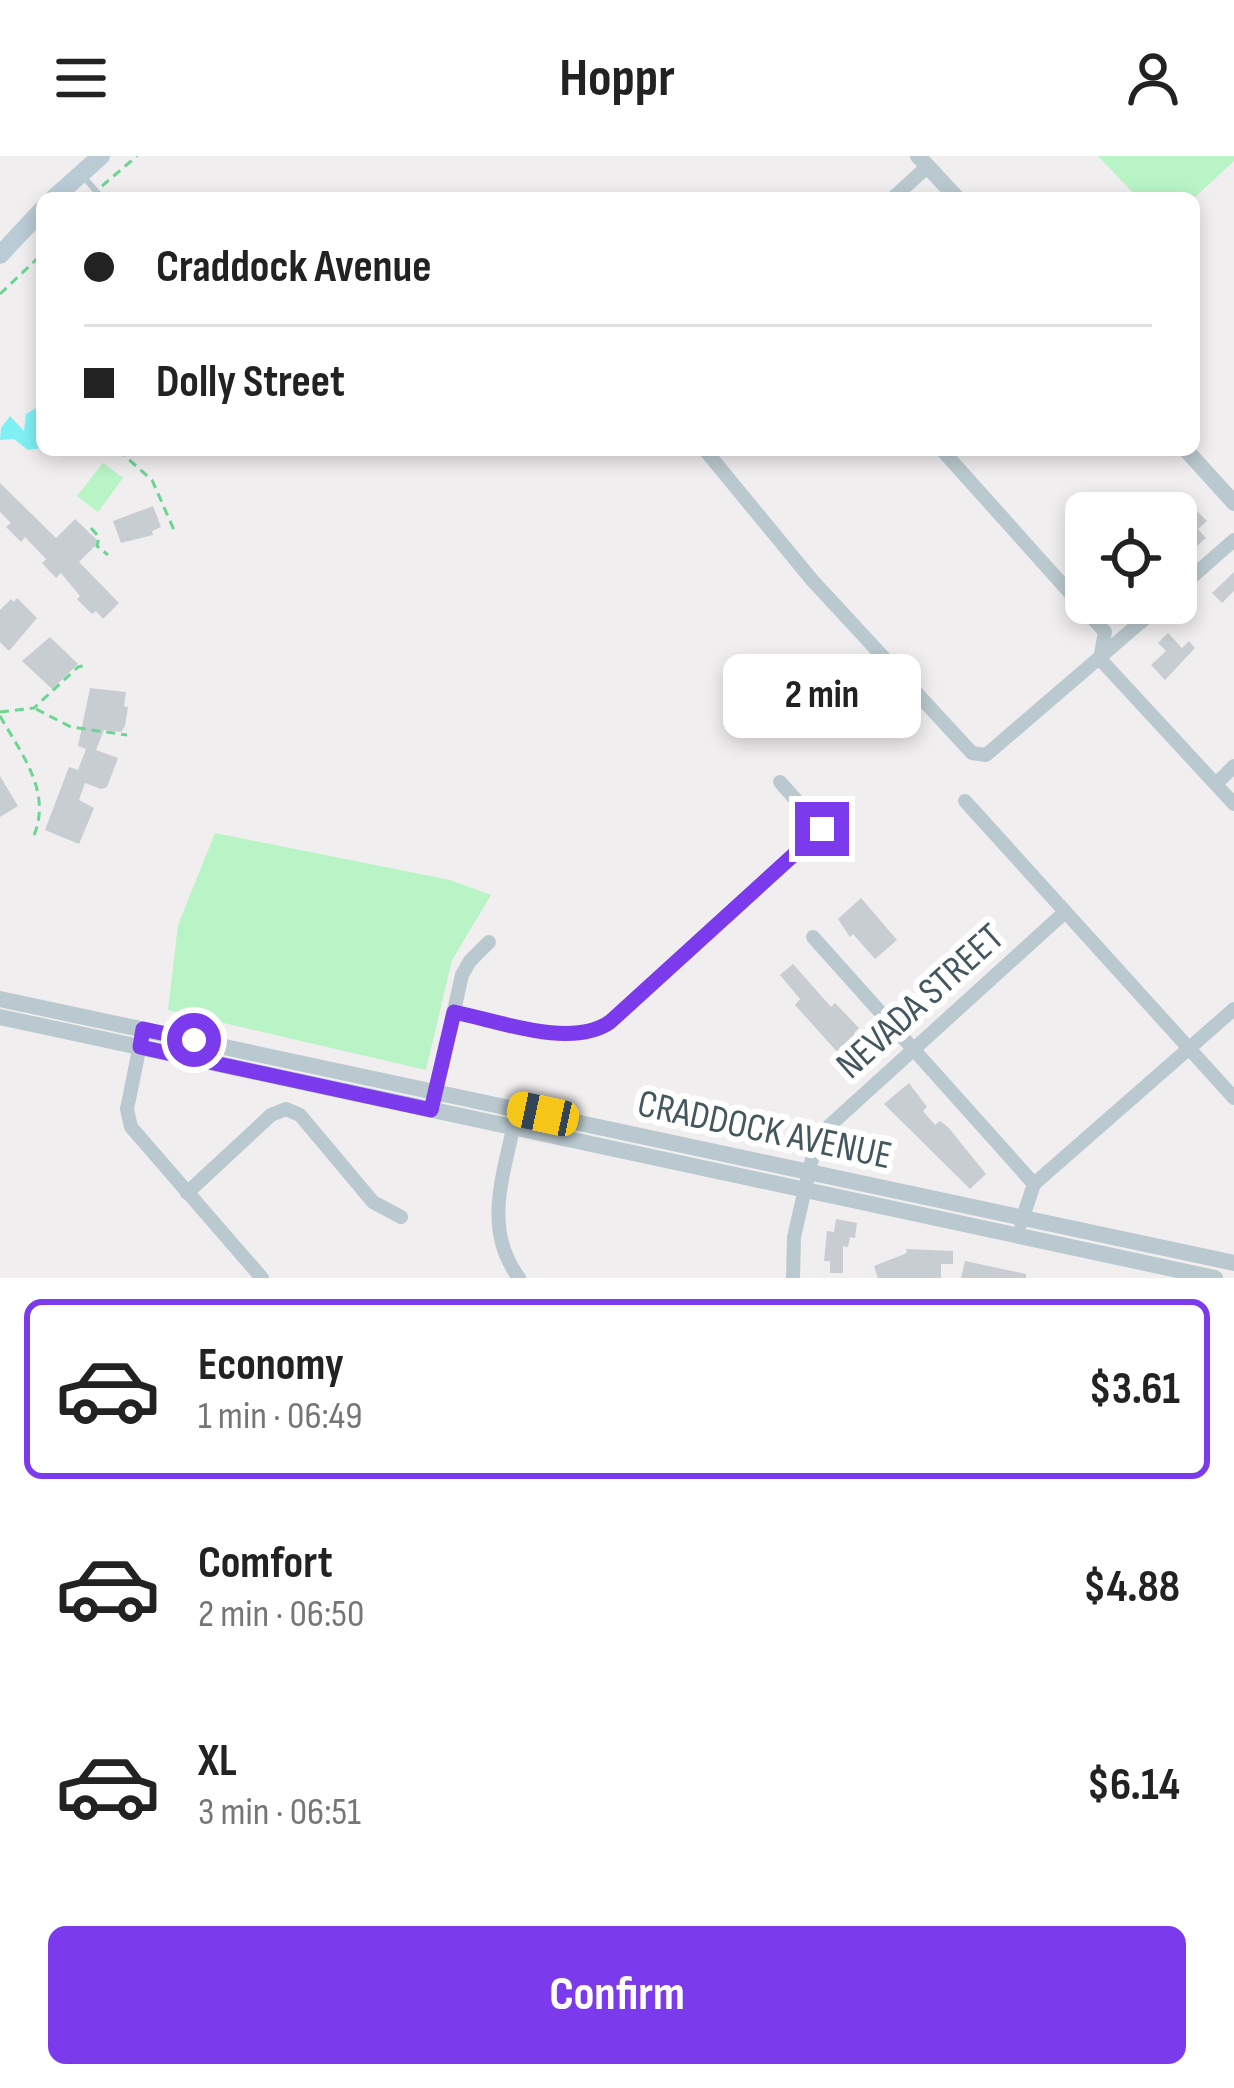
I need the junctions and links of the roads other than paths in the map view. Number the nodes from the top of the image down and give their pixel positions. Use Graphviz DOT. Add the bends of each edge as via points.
graph roads {
  1 [pos="101,156"];
  2 [pos="923,161"];
  3 [pos="80,173"];
  4 [pos="60,192"];
  5 [pos="97,192"];
  6 [pos="898,192"];
  7 [pos="951,192"];
  8 [pos="36,217"];
  9 [pos="0,255"];
  10 [pos="709,456"];
  11 [pos="947,456"];
  12 [pos="1191,456"];
  13 [pos="1234,503"];
  14 [pos="1234,540"];
  15 [pos="1197,573"];
  16 [pos="1139,624"];
  17 [pos="1100,659"];
  18 [pos="1234,766"];
  19 [pos="780,782"];
  20 [pos="1216,784"];
  21 [pos="965,801"];
  22 [pos="1234,804"];
  23 [pos="1065,912"];
  24 [pos="813,938"];
  25 [pos="489,942"];
  26 [pos="0,999"];
  27 [pos="1234,1009"];
  28 [pos="454,1012"];
  29 [pos="0,1017"];
  30 [pos="141,1038"];
  31 [pos="1190,1048"];
  32 [pos="914,1050"];
  33 [pos="1234,1098"];
  34 [pos="434,1101"];
  35 [pos="515,1117"];
  36 [pos="807,1180"];
  37 [pos="1034,1184"];
  38 [pos="187,1192"];
  39 [pos="401,1217"];
  40 [pos="1020,1226"];
  41 [pos="1234,1263"];
  42 [pos="262,1278"];
  43 [pos="519,1278"];
  44 [pos="793,1278"];
  45 [pos="1214,1278"];
  1 -- 3 [label="main road"];
  2 -- 6 [label="street"];
  2 -- 7 [label="street"];
  3 -- 4 [label="main road"];
  3 -- 5 [label="lane"];
  8 -- 9 [label="main road"];
  10 -- 17 [label="street" via="972,753 986,755"];
  11 -- 17 [label="street" via="1105,632"];
  12 -- 13 [label="street"];
  14 -- 15 [label="street"];
  16 -- 17 [label="street"];
  17 -- 20 [label="street"];
  18 -- 20 [label="street"];
  19 -- 28 [label="street" via="822,829 610,1022 564,1034"];
  20 -- 22 [label="street"];
  21 -- 23 [label="street"];
  23 -- 31 [label="street"];
  23 -- 32 [label="street, NEVADA STREET"];
  24 -- 32 [label="street"];
  25 -- 28 [label="street" via="465,968"];
  26 -- 30 [label="street, CRADDOCK AVENUE"];
  27 -- 31 [label="street"];
  28 -- 34 [label="street"];
  29 -- 30 [label="street, CRADDOCK AVENUE"];
  30 -- 34 [label="street, CRADDOCK AVENUE"];
  30 -- 38 [label="street" via="128,1118"];
  31 -- 33 [label="street"];
  31 -- 37 [label="street"];
  32 -- 36 [label="street, NEVADA STREET" via="817,1137"];
  32 -- 37 [label="street"];
  34 -- 35 [label="street, CRADDOCK AVENUE"];
  35 -- 36 [label="street, CRADDOCK AVENUE"];
  35 -- 43 [label="street" via="496,1219"];
  36 -- 40 [label="street, CRADDOCK AVENUE"];
  36 -- 44 [label="street, NEVADA STREET"];
  37 -- 40 [label="street"];
  38 -- 39 [label="street" via="286,1109 300,1114 373,1202"];
  38 -- 42 [label="street"];
  40 -- 41 [label="street, CRADDOCK AVENUE"];
  40 -- 45 [label="street, CRADDOCK AVENUE"];
}
